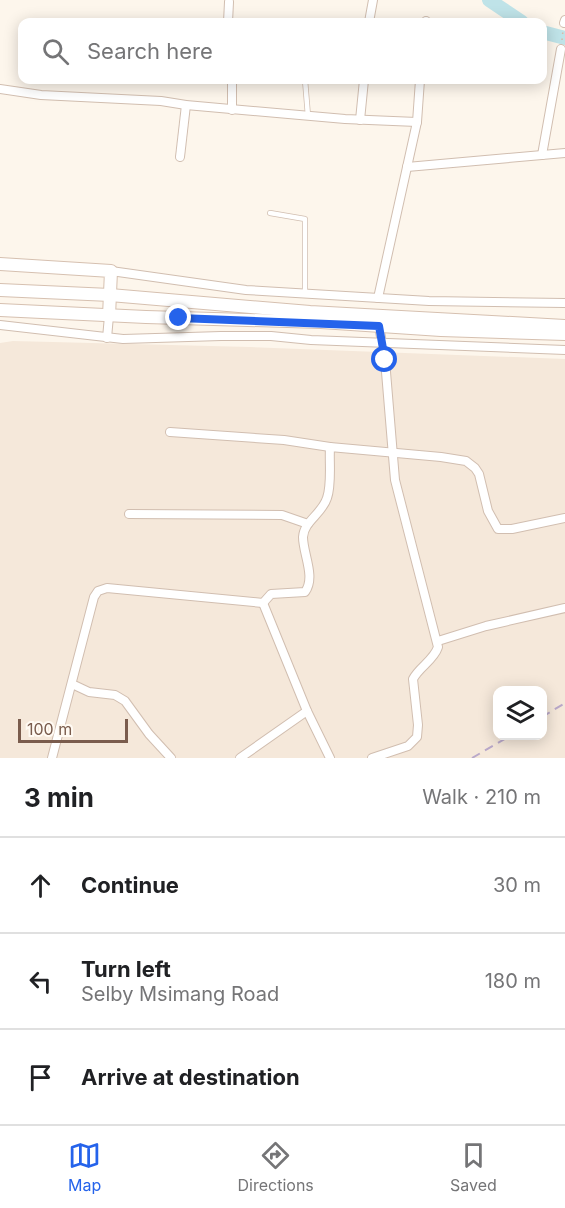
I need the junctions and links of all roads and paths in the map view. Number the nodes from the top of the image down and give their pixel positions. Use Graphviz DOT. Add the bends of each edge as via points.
graph roads {
  1 [pos="373,0"];
  2 [pos="229,2"];
  3 [pos="228,18"];
  4 [pos="370,18"];
  5 [pos="564,22"];
  6 [pos="561,49"];
  7 [pos="232,84"];
  8 [pos="305,84"];
  9 [pos="364,84"];
  10 [pos="420,84"];
  11 [pos="0,89"];
  12 [pos="186,105"];
  13 [pos="232,110"];
  14 [pos="308,116"];
  15 [pos="360,120"];
  16 [pos="417,122"];
  17 [pos="565,153"];
  18 [pos="542,155"];
  19 [pos="180,158"];
  20 [pos="407,167"];
  21 [pos="270,213"];
  22 [pos="0,264"];
  23 [pos="111,271"];
  24 [pos="0,290"];
  25 [pos="305,294"];
  26 [pos="110,295"];
  27 [pos="378,298"];
  28 [pos="565,303"];
  29 [pos="0,310"];
  30 [pos="109,316"];
  31 [pos="0,325"];
  32 [pos="379,326"];
  33 [pos="565,326"];
  34 [pos="565,334"];
  35 [pos="107,338"];
  36 [pos="383,342"];
  37 [pos="565,350"];
  38 [pos="170,432"];
  39 [pos="330,447"];
  40 [pos="392,452"];
  41 [pos="129,514"];
  42 [pos="565,518"];
  43 [pos="308,524"];
  44 [pos="263,603"];
  45 [pos="565,608"];
  46 [pos="438,641"];
  47 [pos="72,684"];
  48 [pos="307,711"];
  49 [pos="52,758"];
  50 [pos="171,758"];
  51 [pos="240,758"];
  52 [pos="330,758"];
  53 [pos="372,758"];
  1 -- 4 [label="street"];
  2 -- 3 [label="street"];
  5 -- 6 [label="path"];
  6 -- 18 [label="street"];
  7 -- 13 [label="street"];
  8 -- 14 [label="lane"];
  9 -- 15 [label="street"];
  10 -- 16 [label="street"];
  11 -- 12 [label="street"];
  12 -- 13 [label="street"];
  12 -- 19 [label="street"];
  13 -- 14 [label="street"];
  14 -- 15 [label="street"];
  15 -- 16 [label="street"];
  16 -- 20 [label="street"];
  17 -- 18 [label="street"];
  18 -- 20 [label="street"];
  20 -- 27 [label="street"];
  21 -- 25 [label="lane" via="305,219"];
  22 -- 23 [label="main road"];
  23 -- 25 [label="street"];
  23 -- 26 [label="main road"];
  24 -- 26 [label="main road"];
  25 -- 27 [label="street"];
  26 -- 30 [label="main road"];
  26 -- 33 [label="main road" via="310,312"];
  27 -- 28 [label="street"];
  29 -- 30 [label="main road"];
  30 -- 32 [label="main road"];
  30 -- 35 [label="street"];
  31 -- 35 [label="street"];
  32 -- 34 [label="main road"];
  32 -- 36 [label="street"];
  35 -- 36 [label="street" via="271,336"];
  36 -- 37 [label="street"];
  36 -- 40 [label="street"];
  38 -- 39 [label="street"];
  39 -- 40 [label="street"];
  39 -- 43 [label="street" via="328,496"];
  40 -- 42 [label="street" via="470,463 479,474 498,529"];
  40 -- 46 [label="street" via="398,496"];
  41 -- 43 [label="street" via="282,515"];
  43 -- 44 [label="street" via="303,539 309,578 306,590 274,593"];
  44 -- 47 [label="street" via="102,589 94,597"];
  44 -- 48 [label="street"];
  45 -- 46 [label="street"];
  46 -- 53 [label="street" via="436,653 413,679 417,737 408,746"];
  47 -- 49 [label="street"];
  47 -- 50 [label="street" via="125,700"];
  48 -- 51 [label="street"];
  48 -- 52 [label="street"];
}
